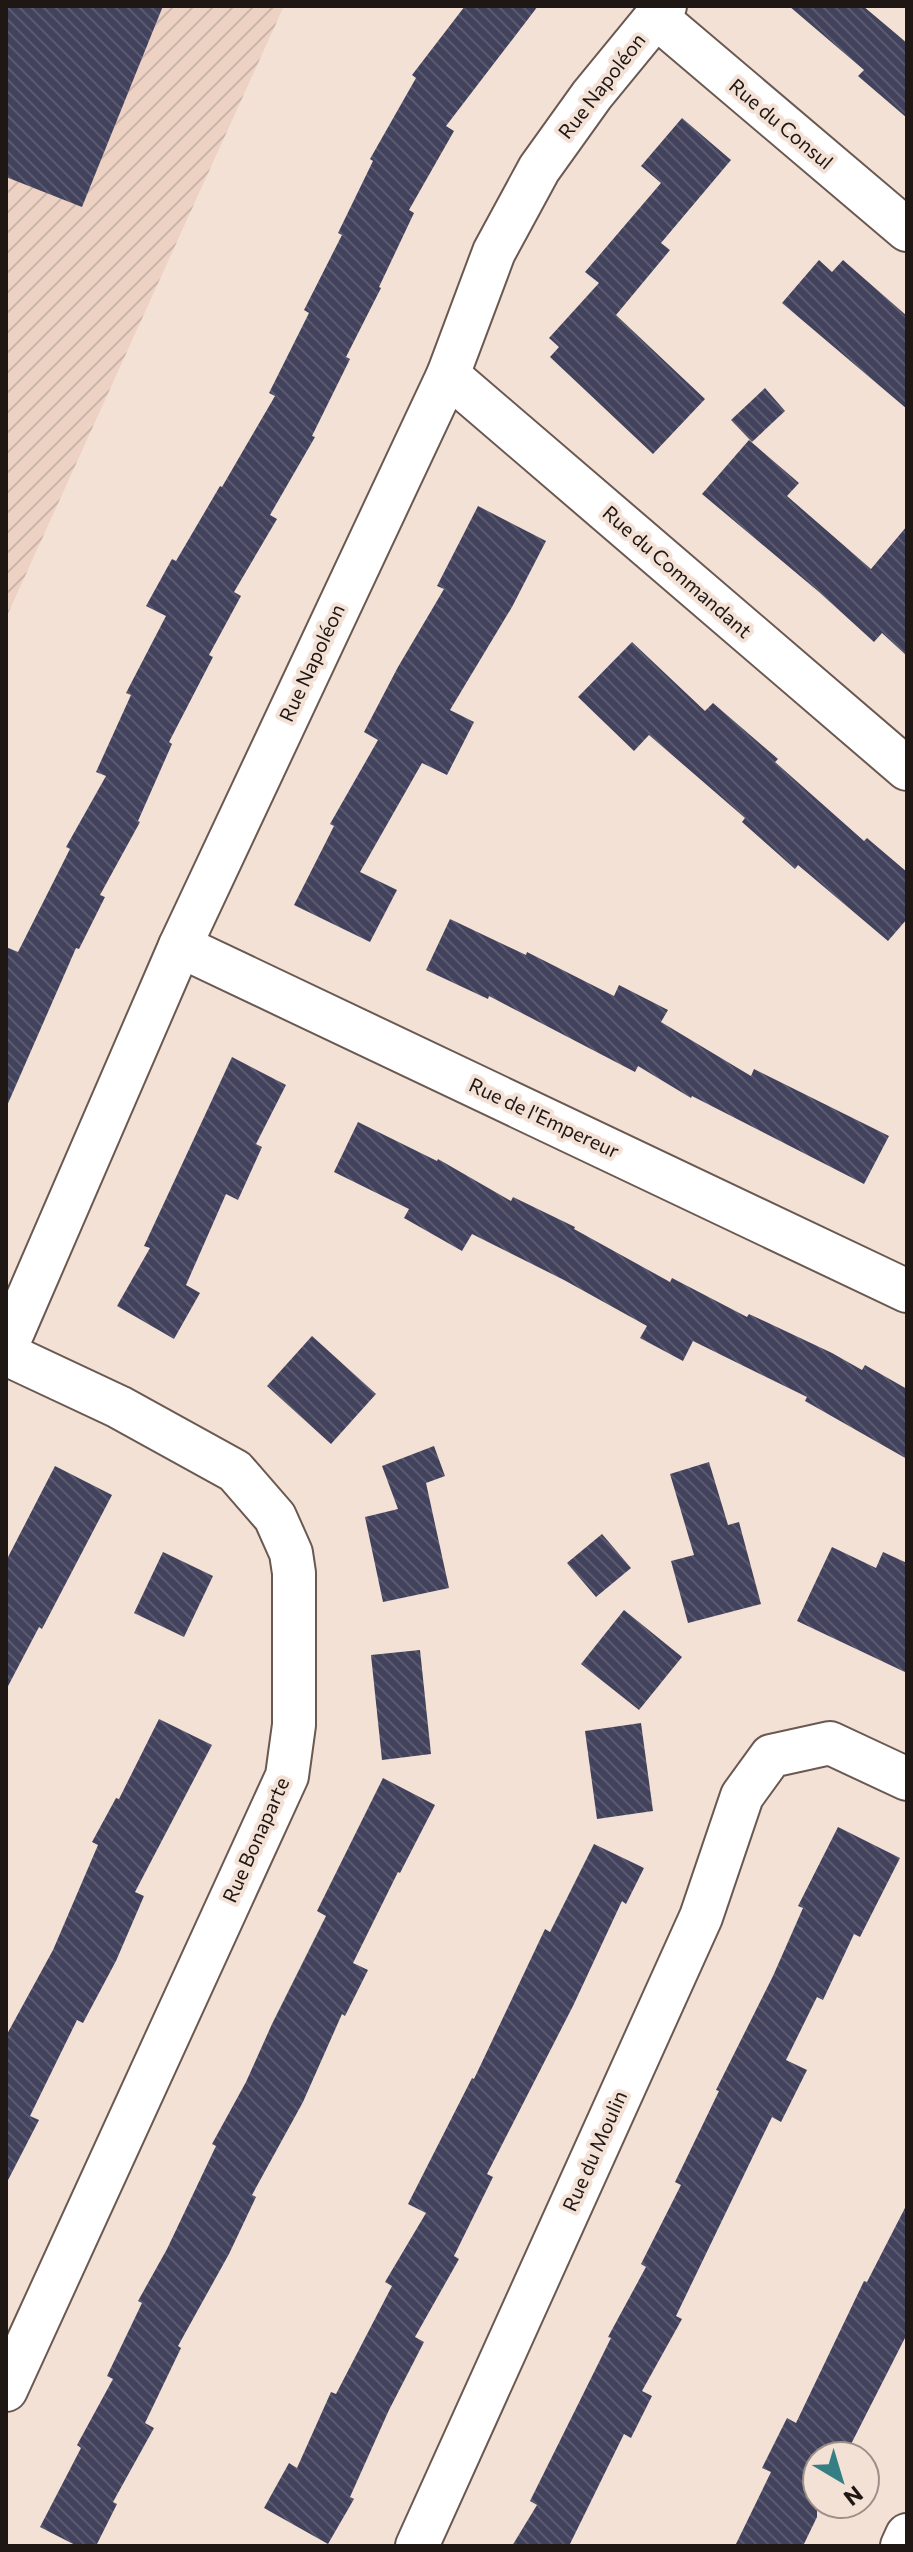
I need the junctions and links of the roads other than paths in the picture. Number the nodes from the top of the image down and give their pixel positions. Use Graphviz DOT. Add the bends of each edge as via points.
graph roads {
  1 [pos="661,12"];
  2 [pos="907,230"];
  3 [pos="448,375"];
  4 [pos="907,769"];
  5 [pos="180,946"];
  6 [pos="907,1291"];
  7 [pos="6,1351"];
  8 [pos="907,1779"];
  9 [pos="6,2390"];
  10 [pos="907,2535"];
  11 [pos="417,2546"];
  12 [pos="902,2546"];
  1 -- 2 [label="street, Rue du Consul"];
  1 -- 3 [label="street, Rue Napoléon" via="539,169 494,252"];
  3 -- 4 [label="street, Rue du Commandant"];
  3 -- 5 [label="street, Rue Napoléon"];
  5 -- 6 [label="street, Rue de l'Empereur"];
  5 -- 7 [label="street, Rue Napoléon"];
  7 -- 9 [label="street, Rue Bonaparte" via="235,1471 275,1517 294,1573 294,1725 287,1776"];
  8 -- 11 [label="street, Rue du Moulin" via="830,1743 771,1756 742,1796 701,1917"];
  10 -- 12 [label="street"];
}
